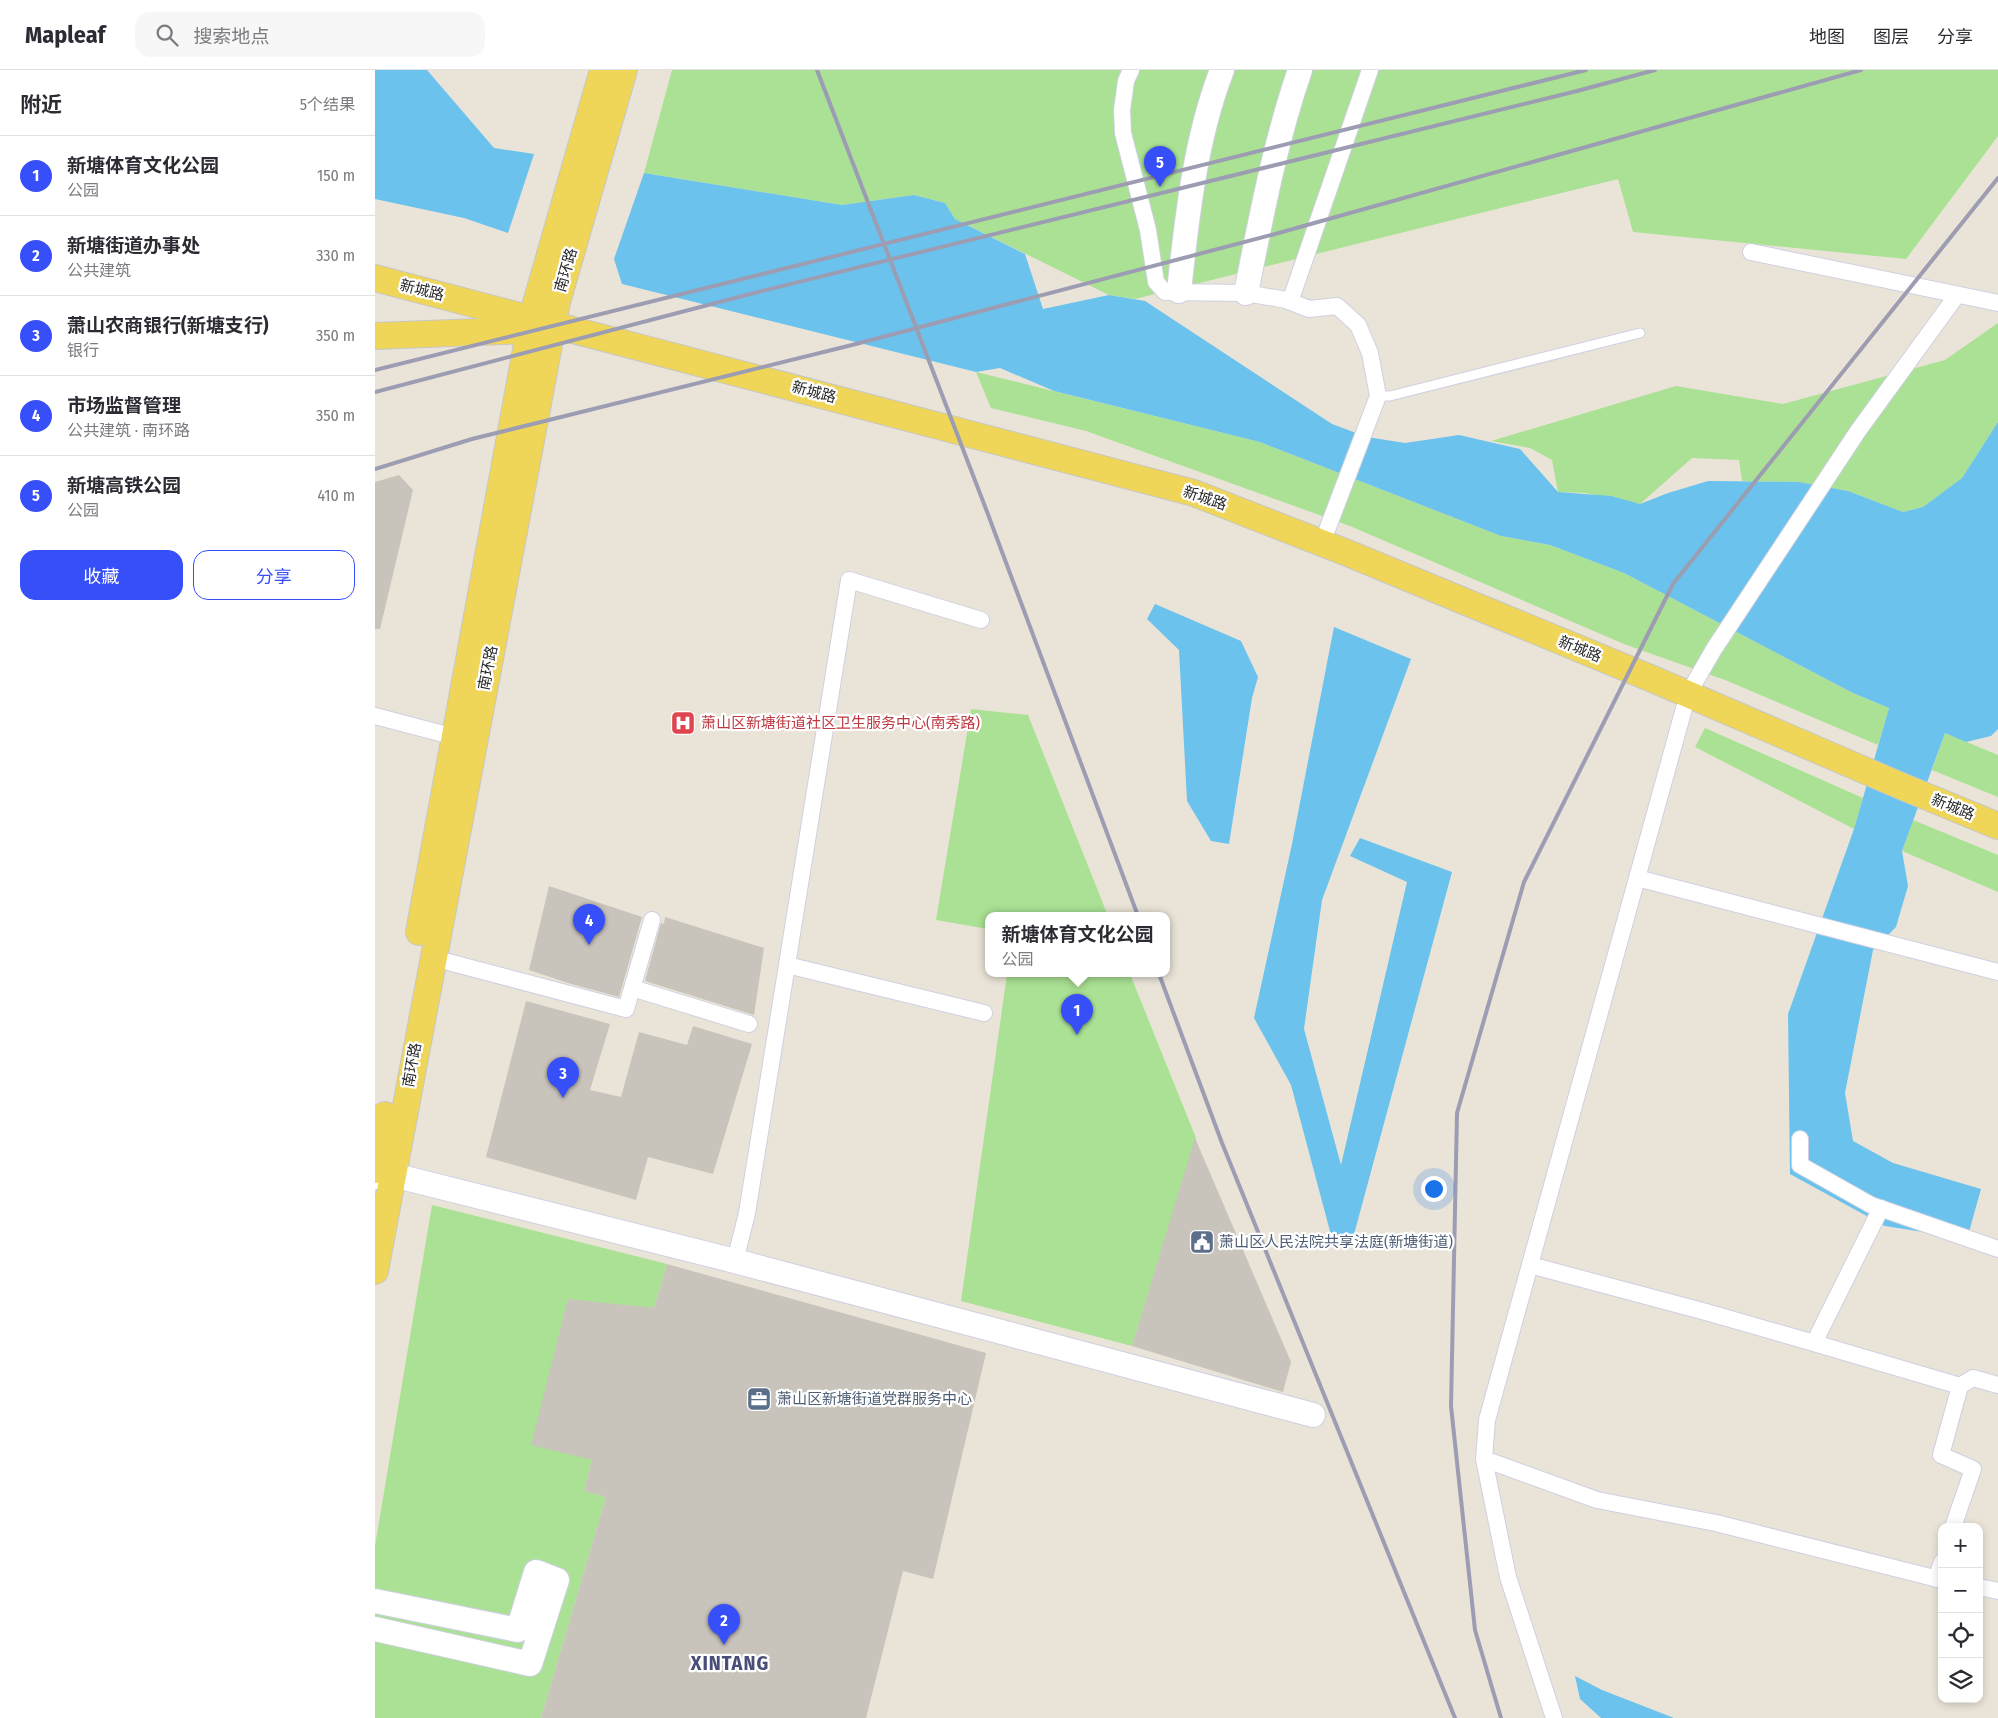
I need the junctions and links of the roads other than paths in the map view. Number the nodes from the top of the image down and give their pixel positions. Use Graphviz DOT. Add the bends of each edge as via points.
graph roads {
  1 [pos="603,70"];
  2 [pos="624,70"];
  3 [pos="1131,70"];
  4 [pos="1222,70"];
  5 [pos="1300,70"];
  6 [pos="1370,70"];
  7 [pos="1751,252"];
  8 [pos="375,278"];
  9 [pos="1179,291"];
  10 [pos="1247,293"];
  11 [pos="1957,295"];
  12 [pos="1290,302"];
  13 [pos="1998,304"];
  14 [pos="541,327"];
  15 [pos="1640,333"];
  16 [pos="375,336"];
  17 [pos="1378,396"];
  18 [pos="1322,543"];
  19 [pos="981,620"];
  20 [pos="1686,701"];
  21 [pos="375,716"];
  22 [pos="455,737"];
  23 [pos="1998,826"];
  24 [pos="1998,840"];
  25 [pos="1637,878"];
  26 [pos="652,920"];
  27 [pos="433,958"];
  28 [pos="787,965"];
  29 [pos="1998,972"];
  30 [pos="632,988"];
  31 [pos="985,1013"];
  32 [pos="749,1024"];
  33 [pos="1800,1139"];
  34 [pos="381,1174"];
  35 [pos="1881,1208"];
  36 [pos="1998,1249"];
  37 [pos="735,1261"];
  38 [pos="1530,1265"];
  39 [pos="375,1271"];
  40 [pos="1814,1343"];
  41 [pos="1998,1385"];
  42 [pos="1960,1386"];
  43 [pos="1313,1415"];
  44 [pos="1484,1459"];
  45 [pos="1954,1523"];
  46 [pos="1938,1579"];
  47 [pos="1983,1588"];
  48 [pos="1998,1591"];
  49 [pos="375,1601"];
  50 [pos="375,1629"];
  51 [pos="1555,1718"];
  1 -- 14 [label="main road, 南环路"];
  2 -- 14 [label="main road, 南环路" via="557,302"];
  3 -- 9 [label="street" via="1122,110 1123,132 1148,230 1156,282 1165,292"];
  4 -- 9 [label="street" via="1207,117 1189,204"];
  5 -- 10 [label="street" via="1287,108 1265,200"];
  6 -- 12 [label="street"];
  7 -- 11 [label="street"];
  8 -- 14 [label="main road, 新城路"];
  9 -- 10 [label="street"];
  10 -- 12 [label="street"];
  11 -- 13 [label="street"];
  11 -- 20 [label="street" via="1858,431 1714,650"];
  12 -- 17 [label="street" via="1309,309 1337,306 1358,325 1370,353"];
  14 -- 16 [label="main road, 新城路"];
  14 -- 18 [label="main road, 新城路" via="1194,493"];
  14 -- 20 [label="main road, 新城路" via="674,369 1190,505"];
  14 -- 22 [label="main road, 南环路"];
  14 -- 27 [label="main road, 南环路"];
  15 -- 17 [label="lane" via="1390,396"];
  17 -- 18 [label="street"];
  18 -- 20 [label="main road, 新城路"];
  19 -- 28 [label="street" via="849,580"];
  20 -- 23 [label="main road, 新城路"];
  20 -- 24 [label="main road, 新城路" via="1896,798"];
  20 -- 25 [label="street"];
  21 -- 22 [label="street"];
  22 -- 34 [label="main road, 南环路"];
  25 -- 29 [label="street"];
  25 -- 38 [label="street"];
  26 -- 30 [label="street"];
  27 -- 30 [label="street" via="626,1009"];
  27 -- 34 [label="main road, 南环路"];
  28 -- 31 [label="street"];
  28 -- 37 [label="street" via="747,1213"];
  30 -- 32 [label="street"];
  33 -- 35 [label="street" via="1800,1165"];
  34 -- 37 [label="street"];
  34 -- 39 [label="main road, 南环路"];
  35 -- 36 [label="street"];
  35 -- 40 [label="street"];
  37 -- 43 [label="street"];
  38 -- 40 [label="street"];
  38 -- 44 [label="street" via="1487,1420"];
  40 -- 42 [label="street"];
  41 -- 42 [label="street" via="1973,1378"];
  42 -- 45 [label="street" via="1941,1455 1973,1469"];
  44 -- 46 [label="street" via="1597,1500 1715,1523"];
  44 -- 51 [label="street" via="1508,1576"];
  47 -- 48 [label="street"];
  49 -- 50 [label="street" via="519,1630 536,1572 557,1580 530,1664"];
}
